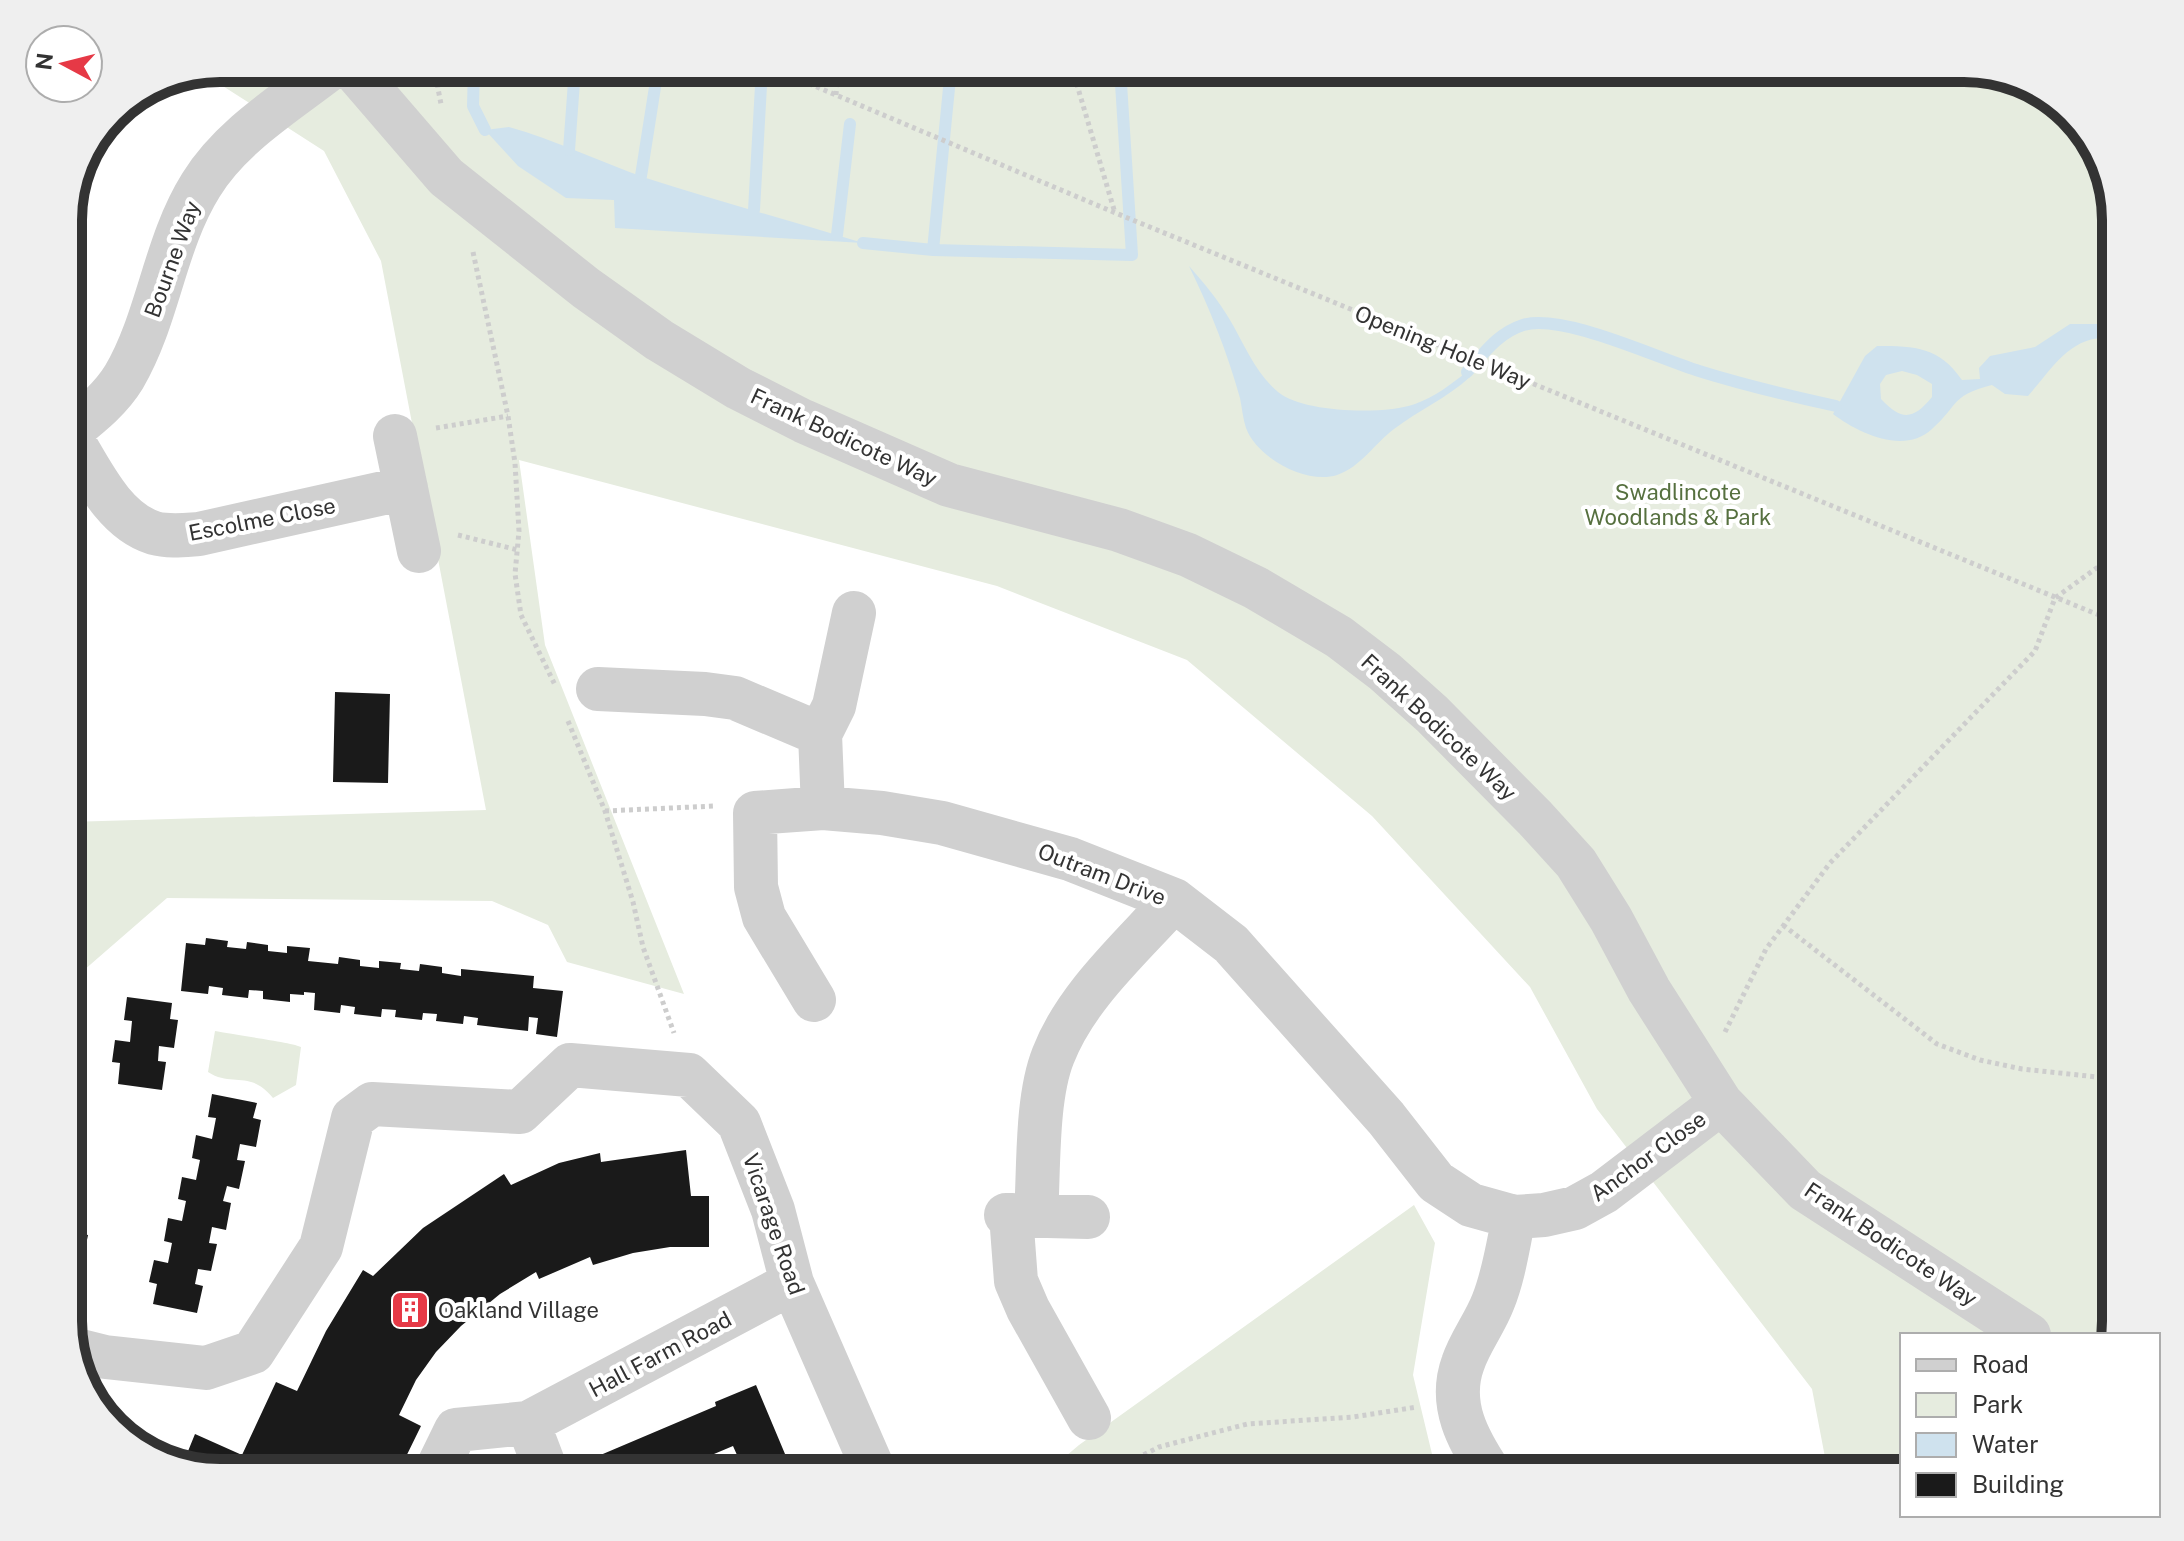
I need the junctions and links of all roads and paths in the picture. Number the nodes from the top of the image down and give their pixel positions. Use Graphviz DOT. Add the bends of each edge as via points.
graph roads {
  1 [pos="313,82"];
  2 [pos="364,82"];
  3 [pos="806,82"];
  4 [pos="837,82"];
  5 [pos="1076,82"];
  6 [pos="836,95"];
  7 [pos="471,197"];
  8 [pos="1116,214"];
  9 [pos="508,416"];
  10 [pos="82,422"];
  11 [pos="395,436"];
  12 [pos="82,455"];
  13 [pos="413,521"];
  14 [pos="518,550"];
  15 [pos="2102,564"];
  16 [pos="2055,598"];
  17 [pos="854,613"];
  18 [pos="2102,616"];
  19 [pos="574,701"];
  20 [pos="820,734"];
  21 [pos="823,808"];
  22 [pos="605,811"];
  23 [pos="755,813"];
  24 [pos="1174,900"];
  25 [pos="1783,925"];
  26 [pos="814,1000"];
  27 [pos="689,1075"];
  28 [pos="2102,1077"];
  29 [pos="1721,1103"];
  30 [pos="1011,1215"];
  31 [pos="1088,1217"];
  32 [pos="1514,1217"];
  33 [pos="792,1283"];
  34 [pos="2026,1333"];
  35 [pos="86,1352"];
  36 [pos="1458,1400"];
  37 [pos="1089,1418"];
  38 [pos="528,1423"];
  39 [pos="442,1459"];
  40 [pos="542,1459"];
  41 [pos="869,1459"];
  42 [pos="1135,1459"];
  43 [pos="1480,1459"];
  1 -- 10 [label="street, Bourne Way" via="230,148 199,188 124,377 106,402"];
  2 -- 7 [label="street, Frank Bodicote Way" via="446,177"];
  3 -- 6 [label="path, Opening Hole Way"];
  4 -- 6 [label="path"];
  5 -- 8 [label="path"];
  6 -- 8 [label="path, Opening Hole Way"];
  7 -- 9 [label="path" via="478,283"];
  7 -- 29 [label="street, Frank Bodicote Way" via="659,340 803,421 949,485 1119,530 1188,555 1339,637 1432,714 1576,863"];
  8 -- 16 [label="path, Opening Hole Way"];
  9 -- 11 [label="path"];
  9 -- 14 [label="path"];
  11 -- 13 [label="street"];
  12 -- 13 [label="street, Escolme Close" via="115,506 154,533 176,536"];
  13 -- 14 [label="path"];
  14 -- 19 [label="path" via="515,574 521,615"];
  15 -- 16 [label="path"];
  16 -- 18 [label="path, Opening Hole Way"];
  16 -- 25 [label="path" via="2035,651 1830,863"];
  17 -- 20 [label="street" via="834,706"];
  19 -- 20 [label="street" via="705,694 735,698"];
  19 -- 22 [label="path" via="582,758"];
  20 -- 21 [label="street"];
  21 -- 23 [label="street, Outram Drive"];
  21 -- 24 [label="street, Outram Drive" via="882,813 995,836"];
  22 -- 23 [label="path" via="720,805"];
  22 -- 27 [label="path" via="643,947"];
  23 -- 26 [label="street" via="756,887 764,917"];
  24 -- 30 [label="street" via="1067,1026 1052,1058"];
  24 -- 32 [label="street, Outram Drive" via="1231,944 1436,1182 1471,1205"];
  25 -- 28 [label="path" via="1937,1044 1994,1063"];
  25 -- 29 [label="path" via="1726,1030"];
  27 -- 33 [label="street, Vicarage Road" via="739,1123 773,1210"];
  27 -- 35 [label="street" via="570,1065 520,1112 372,1104 353,1118 321,1247 253,1352 206,1368"];
  29 -- 32 [label="street, Anchor Close" via="1575,1208"];
  29 -- 34 [label="street, Frank Bodicote Way" via="1805,1190"];
  30 -- 31 [label="street"];
  30 -- 37 [label="street" via="1016,1281"];
  32 -- 36 [label="street" via="1493,1303 1463,1362"];
  33 -- 38 [label="street, Hall Farm Road"];
  33 -- 41 [label="street, Vicarage Road"];
  36 -- 42 [label="path" via="1353,1417 1247,1424 1159,1447"];
  36 -- 43 [label="street" via="1469,1443"];
  38 -- 39 [label="street" via="456,1430"];
  38 -- 40 [label="street"];
}
